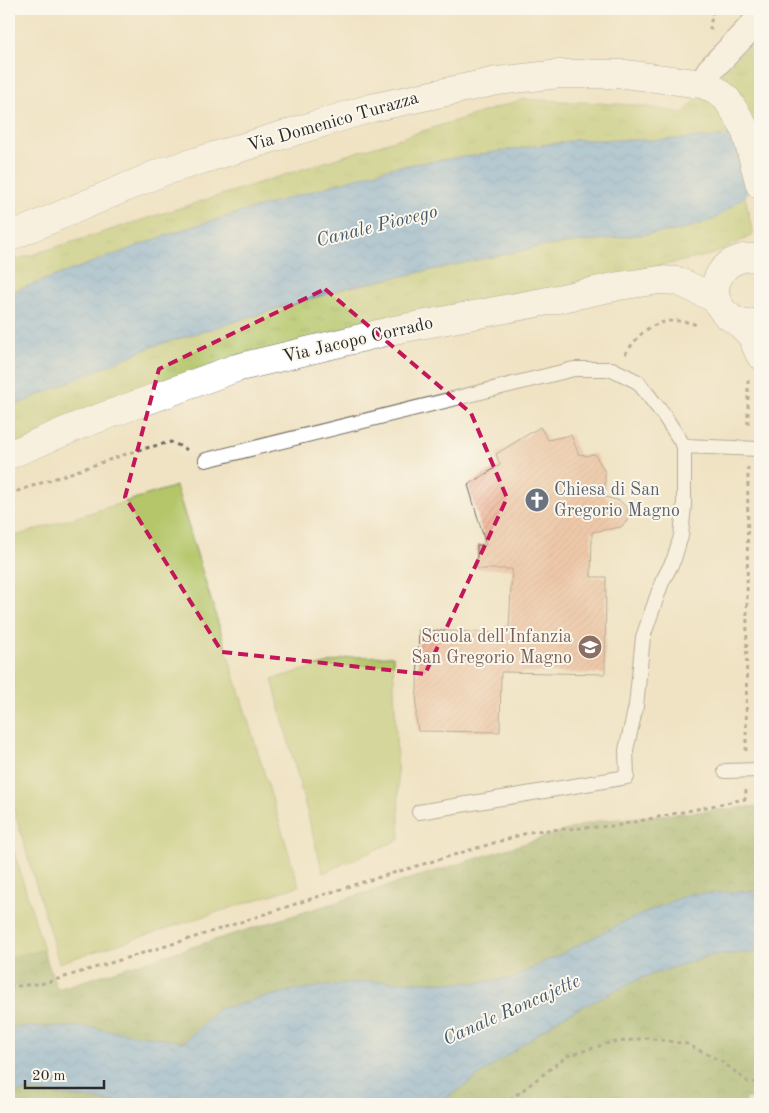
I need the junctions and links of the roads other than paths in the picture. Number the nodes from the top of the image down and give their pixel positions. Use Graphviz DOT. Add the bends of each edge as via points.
graph roads {
  1 [pos="760,18"];
  2 [pos="702,84"];
  3 [pos="760,185"];
  4 [pos="9,236"];
  5 [pos="760,259"];
  6 [pos="716,299"];
  7 [pos="750,322"];
  8 [pos="754,365"];
  9 [pos="684,446"];
  10 [pos="754,449"];
  11 [pos="9,455"];
  12 [pos="206,460"];
  13 [pos="760,770"];
  14 [pos="725,771"];
  15 [pos="419,812"];
  1 -- 2 [label="street" via="710,70"];
  2 -- 3 [label="main road" via="726,98 740,118"];
  2 -- 4 [label="main road, Via Domenico Turazza" via="625,74 560,74 497,81 371,108 162,172"];
  5 -- 6 [label="main road" via="739,258 722,270 715,289"];
  6 -- 7 [label="main road" via="725,314"];
  6 -- 11 [label="main road, Via Jacopo Corrado" via="678,282 660,280 394,330 236,368 80,425"];
  7 -- 8 [label="main road"];
  9 -- 10 [label="lane"];
  9 -- 12 [label="lane" via="638,382 612,369 574,369"];
  9 -- 15 [label="lane" via="682,536 662,582 644,637 636,706 626,750 627,777"];
  13 -- 14 [label="lane"];
}
